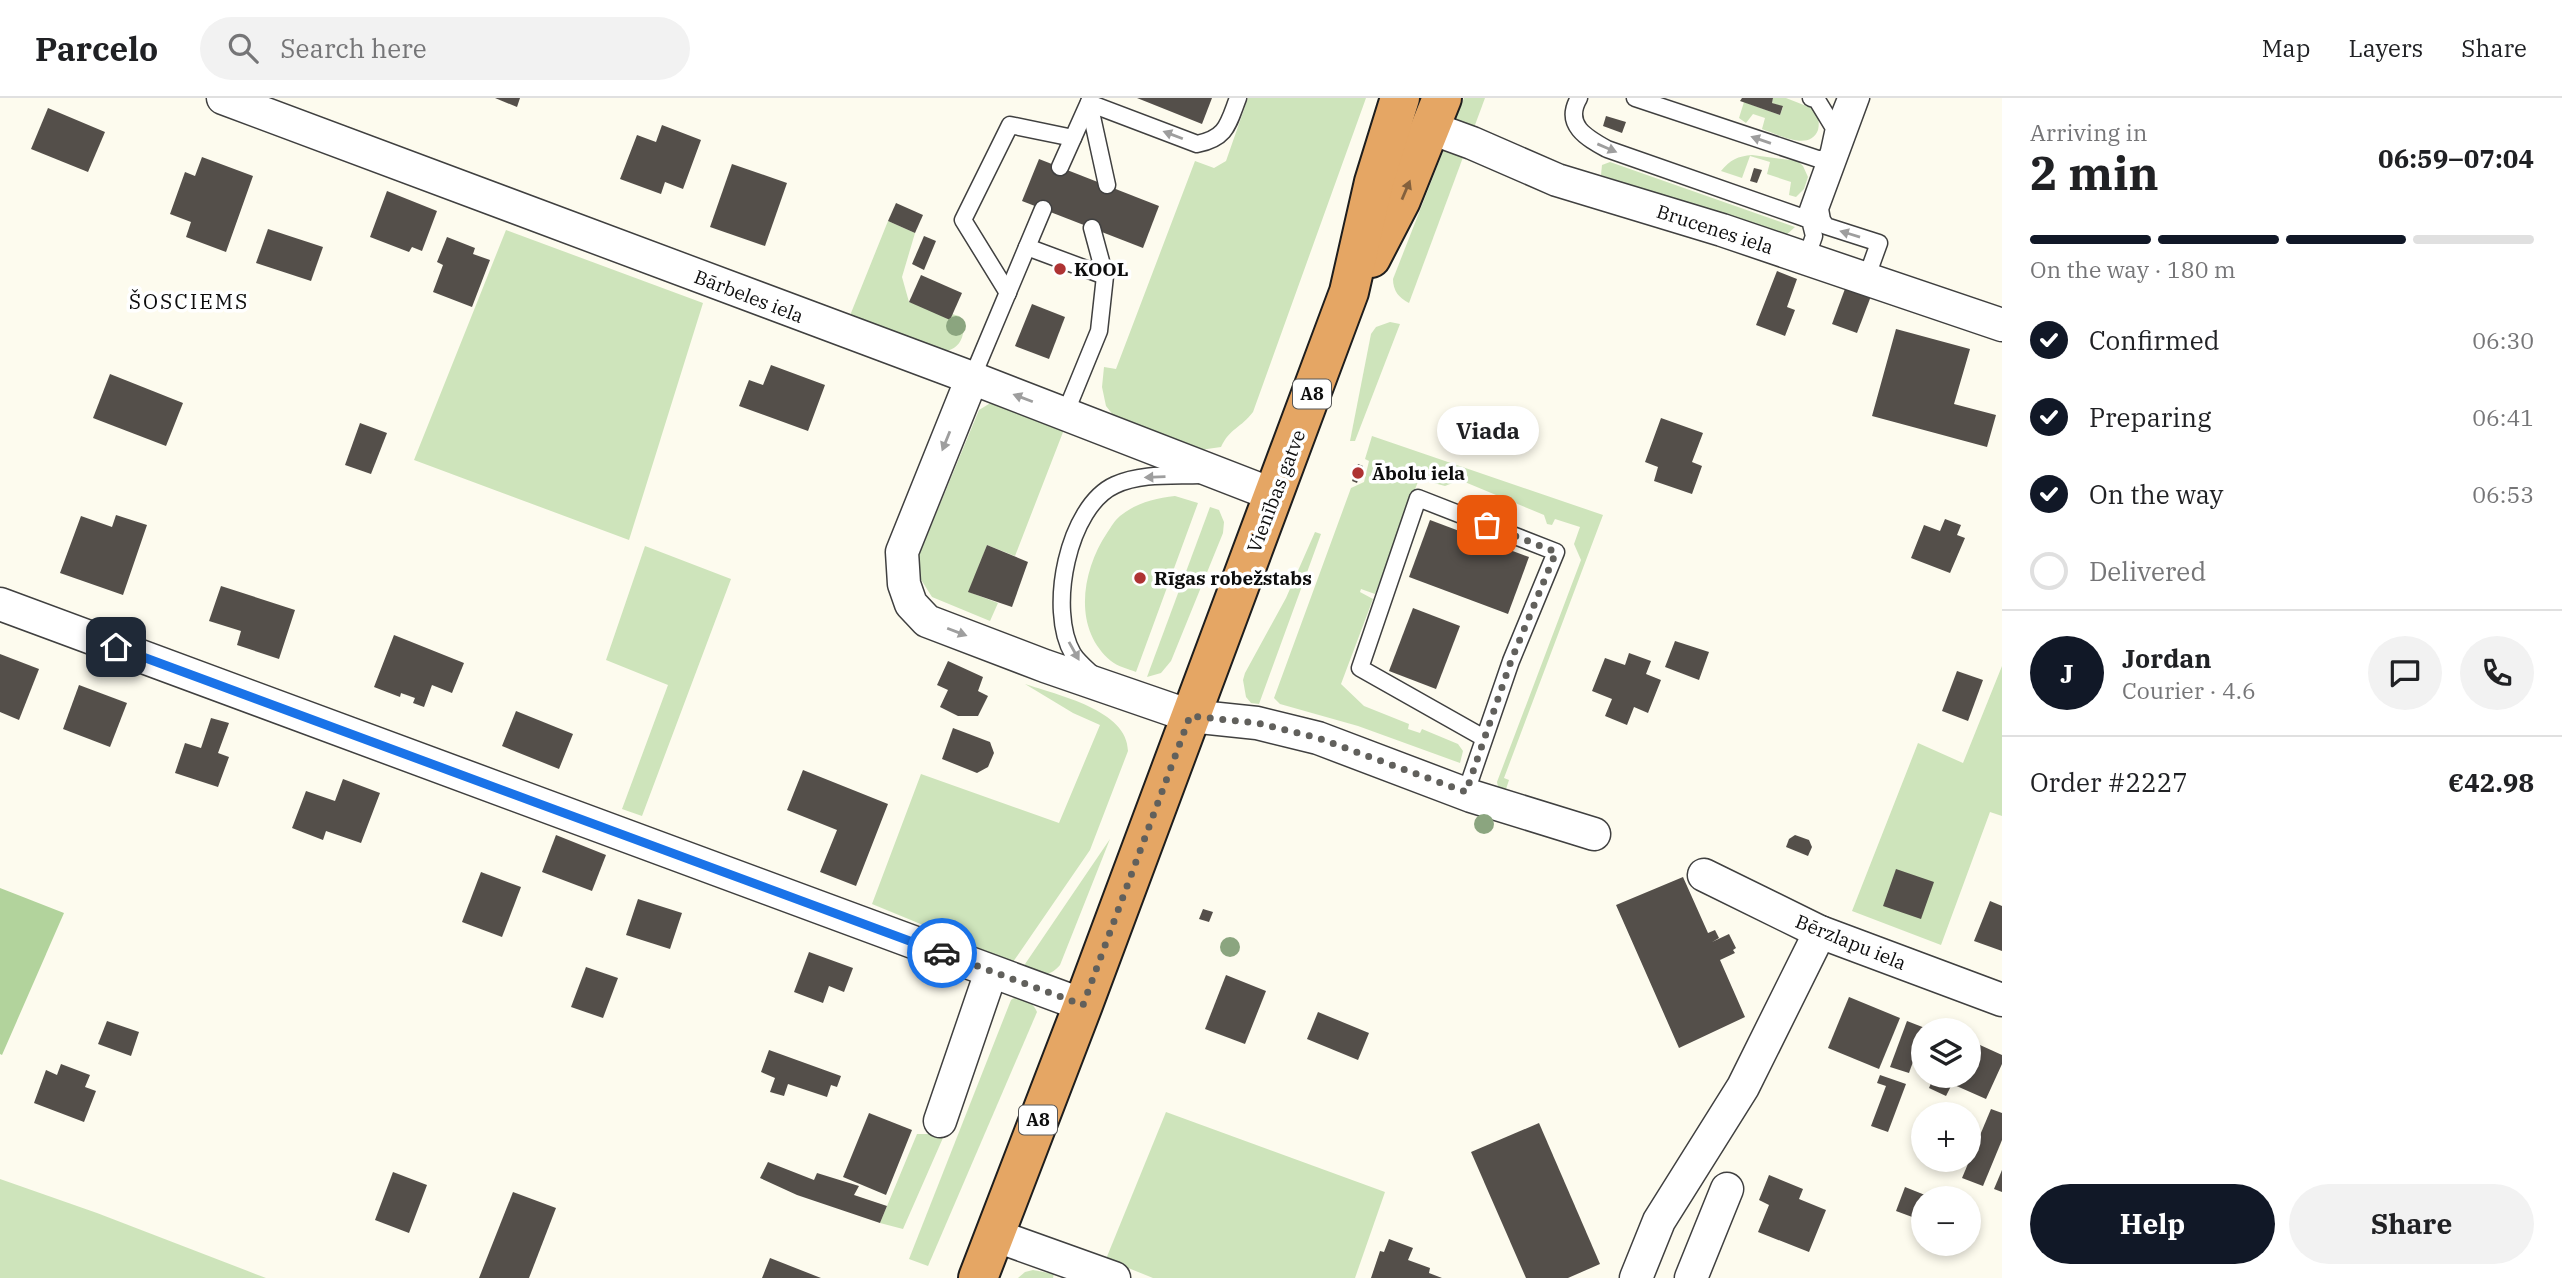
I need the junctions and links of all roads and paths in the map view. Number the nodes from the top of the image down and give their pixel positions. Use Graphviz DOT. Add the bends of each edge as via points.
graph roads {
  1 [pos="223,98"];
  2 [pos="1238,98"];
  3 [pos="1400,98"];
  4 [pos="1635,98"];
  5 [pos="1811,98"];
  6 [pos="1846,98"];
  7 [pos="1861,98"];
  8 [pos="1575,100"];
  9 [pos="1090,101"];
  10 [pos="1437,113"];
  11 [pos="1835,128"];
  12 [pos="1073,138"];
  13 [pos="1826,159"];
  14 [pos="1060,167"];
  15 [pos="1107,186"];
  16 [pos="1043,209"];
  17 [pos="1805,218"];
  18 [pos="1092,228"];
  19 [pos="1027,247"];
  20 [pos="1806,258"];
  21 [pos="1105,276"];
  22 [pos="1866,279"];
  23 [pos="1349,292"];
  24 [pos="1008,293"];
  25 [pos="2002,325"];
  26 [pos="972,378"];
  27 [pos="1065,414"];
  28 [pos="1224,475"];
  29 [pos="1275,495"];
  30 [pos="0,604"];
  31 [pos="1132,696"];
  32 [pos="1190,716"];
  33 [pos="1484,738"];
  34 [pos="1466,792"];
  35 [pos="1594,834"];
  36 [pos="1704,875"];
  37 [pos="1820,932"];
  38 [pos="991,972"];
  39 [pos="2002,1000"];
  40 [pos="1083,1005"];
  41 [pos="940,1121"];
  42 [pos="1727,1189"];
  43 [pos="994,1235"];
  44 [pos="978,1278"];
  45 [pos="1114,1278"];
  46 [pos="1636,1278"];
  47 [pos="1691,1278"];
  1 -- 26 [label="street, Bārbeles iela"];
  2 -- 9 [label="lane, one-way" via="1225,132 1197,144"];
  3 -- 23 [label="highway, Vienības gatve / A8" via="1374,182"];
  13 -- 4 [label="lane, one-way"];
  5 -- 11 [label="lane"];
  6 -- 11 [label="lane"];
  22 -- 7 [label="lane, one-way" via="1879,243 1826,226 1820,209"];
  8 -- 17 [label="lane, one-way" via="1574,117 1583,136 1607,149"];
  9 -- 12 [label="lane"];
  9 -- 15 [label="lane"];
  10 -- 20 [label="street, Brucenes iela" via="1556,180"];
  23 -- 10 [label="highway, Vienības gatve / A8, one-way" via="1402,200"];
  11 -- 13 [label="lane"];
  12 -- 14 [label="lane"];
  12 -- 24 [label="lane" via="1010,125 963,220"];
  13 -- 17 [label="lane"];
  16 -- 19 [label="lane"];
  17 -- 20 [label="lane" via="1810,220 1814,236"];
  18 -- 21 [label="lane"];
  19 -- 21 [label="lane"];
  19 -- 24 [label="lane"];
  20 -- 22 [label="street, Brucenes iela"];
  21 -- 27 [label="lane" via="1099,331"];
  22 -- 25 [label="street, Brucenes iela"];
  23 -- 29 [label="highway, Vienības gatve / A8"];
  24 -- 26 [label="lane"];
  27 -- 26 [label="street, Bārbeles iela, one-way"];
  26 -- 31 [label="street, one-way" via="902,552 911,604 927,621"];
  27 -- 28 [label="street, Bārbeles iela"];
  28 -- 29 [label="street, Bārbeles iela"];
  28 -- 31 [label="lane, one-way" via="1140,477 1114,485 1091,502 1069,548 1063,624 1073,653 1094,676"];
  29 -- 32 [label="highway, Vienības gatve / A8"];
  30 -- 38 [label="street"];
  31 -- 32 [label="street"];
  32 -- 34 [label="street" via="1257,723 1318,738"];
  32 -- 40 [label="highway, Vienības gatve / A8"];
  33 -- 33 [label="lane" via="1556,552 1418,498 1360,668"];
  33 -- 34 [label="lane"];
  34 -- 35 [label="street"];
  36 -- 37 [label="street, Bērzlapu iela"];
  37 -- 39 [label="street, Bērzlapu iela"];
  37 -- 46 [label="street" via="1742,1087 1659,1221"];
  38 -- 40 [label="street"];
  38 -- 41 [label="street"];
  40 -- 43 [label="highway, Vienības gatve / A8"];
  42 -- 47 [label="street"];
  43 -- 44 [label="highway, Vienības gatve / A8"];
  43 -- 45 [label="street"];
}
